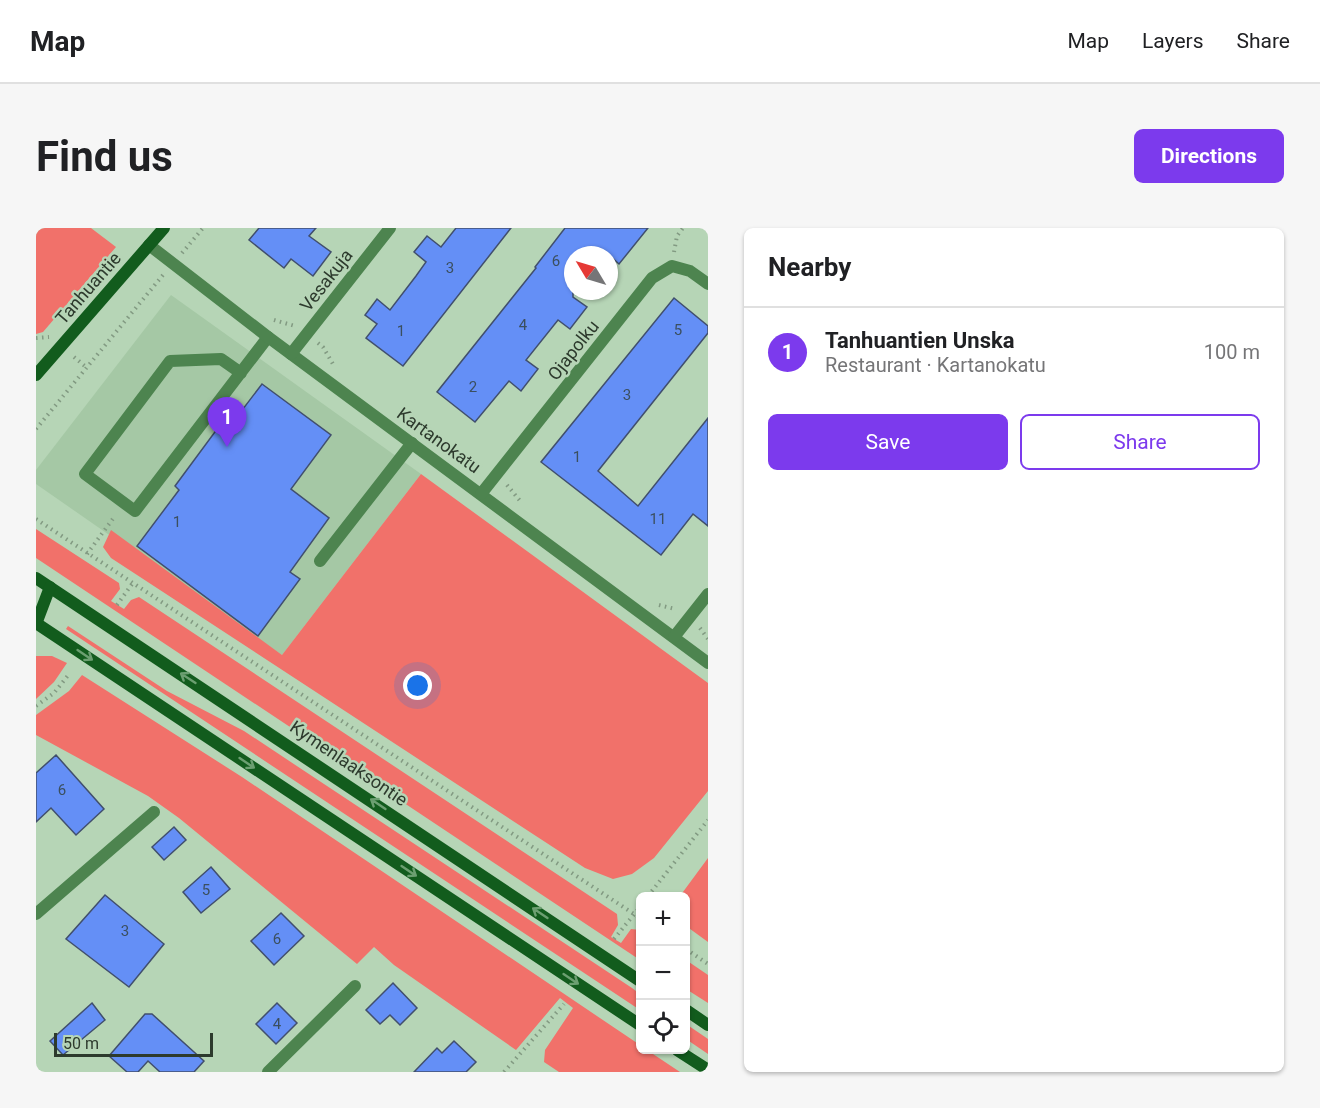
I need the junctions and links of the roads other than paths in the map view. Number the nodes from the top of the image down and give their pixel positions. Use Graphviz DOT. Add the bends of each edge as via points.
graph roads {
  1 [pos="164,228"];
  2 [pos="390,228"];
  3 [pos="149,245"];
  4 [pos="708,284"];
  5 [pos="268,338"];
  6 [pos="291,354"];
  7 [pos="36,372"];
  8 [pos="241,373"];
  9 [pos="412,443"];
  10 [pos="481,494"];
  11 [pos="320,561"];
  12 [pos="36,578"];
  13 [pos="50,587"];
  14 [pos="708,594"];
  15 [pos="36,595"];
  16 [pos="36,623"];
  17 [pos="674,637"];
  18 [pos="708,663"];
  19 [pos="154,812"];
  20 [pos="36,914"];
  21 [pos="636,978"];
  22 [pos="355,986"];
  23 [pos="690,1014"];
  24 [pos="636,1022"];
  25 [pos="708,1025"];
  26 [pos="683,1054"];
  27 [pos="708,1070"];
  28 [pos="268,1072"];
  1 -- 3 [label="main road, Tanhuantie"];
  2 -- 6 [label="street, Vesakuja"];
  3 -- 5 [label="street, Kartanokatu"];
  3 -- 7 [label="main road, Tanhuantie"];
  4 -- 10 [label="street, Ojapolku" via="690,271 672,266 652,278"];
  5 -- 6 [label="street, Kartanokatu"];
  5 -- 8 [label="street"];
  6 -- 9 [label="street, Kartanokatu"];
  8 -- 8 [label="street" via="135,511 85,474 170,361 221,359"];
  9 -- 10 [label="street, Kartanokatu"];
  9 -- 11 [label="street"];
  10 -- 17 [label="street, Kartanokatu"];
  12 -- 13 [label="main road, Kymenlaaksontie"];
  13 -- 15 [label="main road"];
  13 -- 16 [label="main road"];
  21 -- 13 [label="main road, Kymenlaaksontie, one-way"];
  14 -- 17 [label="street"];
  16 -- 24 [label="main road, one-way"];
  17 -- 18 [label="street, Kartanokatu"];
  19 -- 20 [label="street"];
  22 -- 28 [label="street"];
  23 -- 25 [label="main road"];
  26 -- 27 [label="main road"];
}
